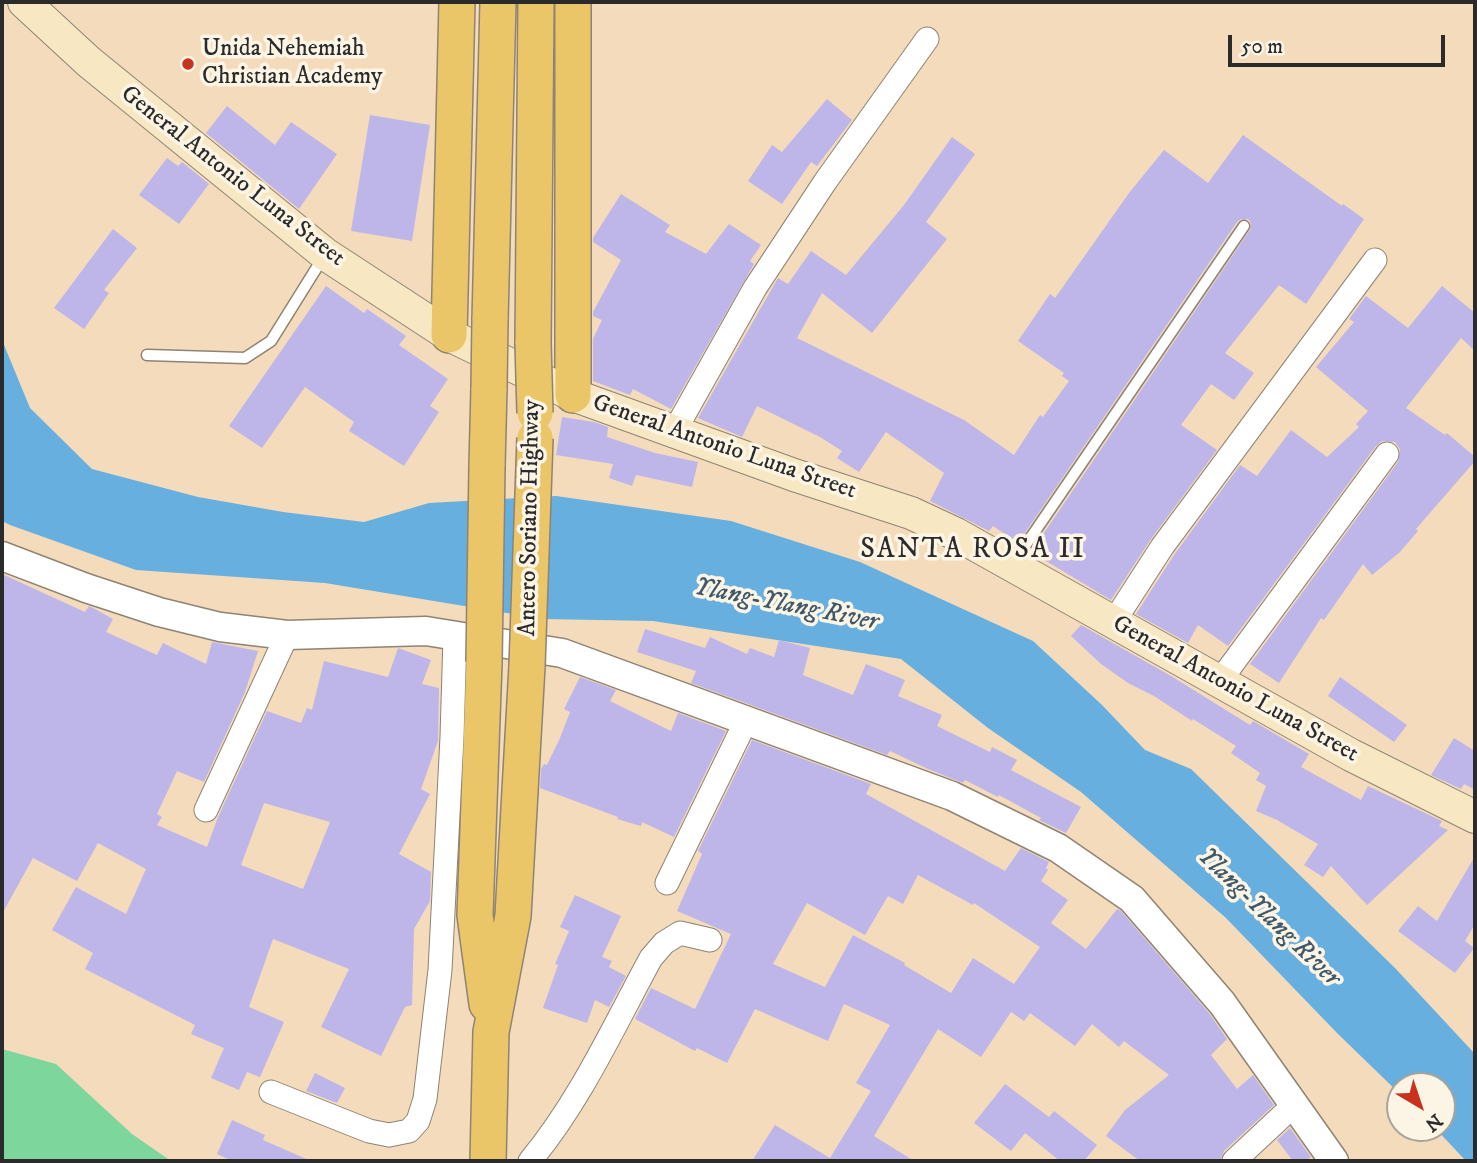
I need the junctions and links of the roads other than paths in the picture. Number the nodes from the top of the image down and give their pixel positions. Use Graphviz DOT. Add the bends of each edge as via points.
graph roads {
  1 [pos="24,2"];
  2 [pos="457,2"];
  3 [pos="498,2"];
  4 [pos="536,2"];
  5 [pos="573,2"];
  6 [pos="928,40"];
  7 [pos="1244,226"];
  8 [pos="325,254"];
  9 [pos="1375,260"];
  10 [pos="449,335"];
  11 [pos="147,355"];
  12 [pos="573,395"];
  13 [pos="674,432"];
  14 [pos="1387,454"];
  15 [pos="2,556"];
  16 [pos="1012,566"];
  17 [pos="1113,623"];
  18 [pos="287,635"];
  19 [pos="455,636"];
  20 [pos="1219,682"];
  21 [pos="746,721"];
  22 [pos="206,810"];
  23 [pos="1475,817"];
  24 [pos="667,883"];
  25 [pos="710,940"];
  26 [pos="491,1032"];
  27 [pos="271,1092"];
  28 [pos="1294,1105"];
  29 [pos="488,1161"];
  30 [pos="530,1161"];
  31 [pos="1234,1161"];
  32 [pos="1334,1161"];
  1 -- 8 [label="main road, General Antonio Luna Street" via="89,62"];
  2 -- 10 [label="main road"];
  3 -- 26 [label="main road, Antero Soriano Highway, bridge" via="475,915"];
  4 -- 26 [label="main road, Antero Soriano Highway, bridge" via="535,426 527,666 513,916"];
  5 -- 12 [label="main road"];
  6 -- 13 [label="street" via="825,181 755,288"];
  7 -- 16 [label="lane"];
  8 -- 10 [label="main road, General Antonio Luna Street"];
  8 -- 11 [label="lane" via="271,341 245,358"];
  9 -- 17 [label="street" via="1162,547"];
  10 -- 12 [label="main road, General Antonio Luna Street"];
  12 -- 13 [label="main road, General Antonio Luna Street"];
  13 -- 16 [label="main road, General Antonio Luna Street" via="911,513"];
  14 -- 20 [label="street"];
  15 -- 18 [label="street" via="159,612 220,627"];
  16 -- 17 [label="main road, General Antonio Luna Street"];
  17 -- 20 [label="main road, General Antonio Luna Street"];
  18 -- 19 [label="street" via="426,631"];
  18 -- 22 [label="street"];
  19 -- 21 [label="street" via="562,653"];
  19 -- 27 [label="street" via="440,970 425,1099 418,1121 408,1132 389,1135"];
  20 -- 23 [label="main road, General Antonio Luna Street"];
  21 -- 24 [label="street"];
  21 -- 28 [label="street" via="952,796 1065,852 1132,899 1222,1003"];
  25 -- 30 [label="street" via="680,933 651,958 578,1090"];
  26 -- 29 [label="main road, Antero Soriano Highway"];
  28 -- 31 [label="street"];
  28 -- 32 [label="street"];
}
